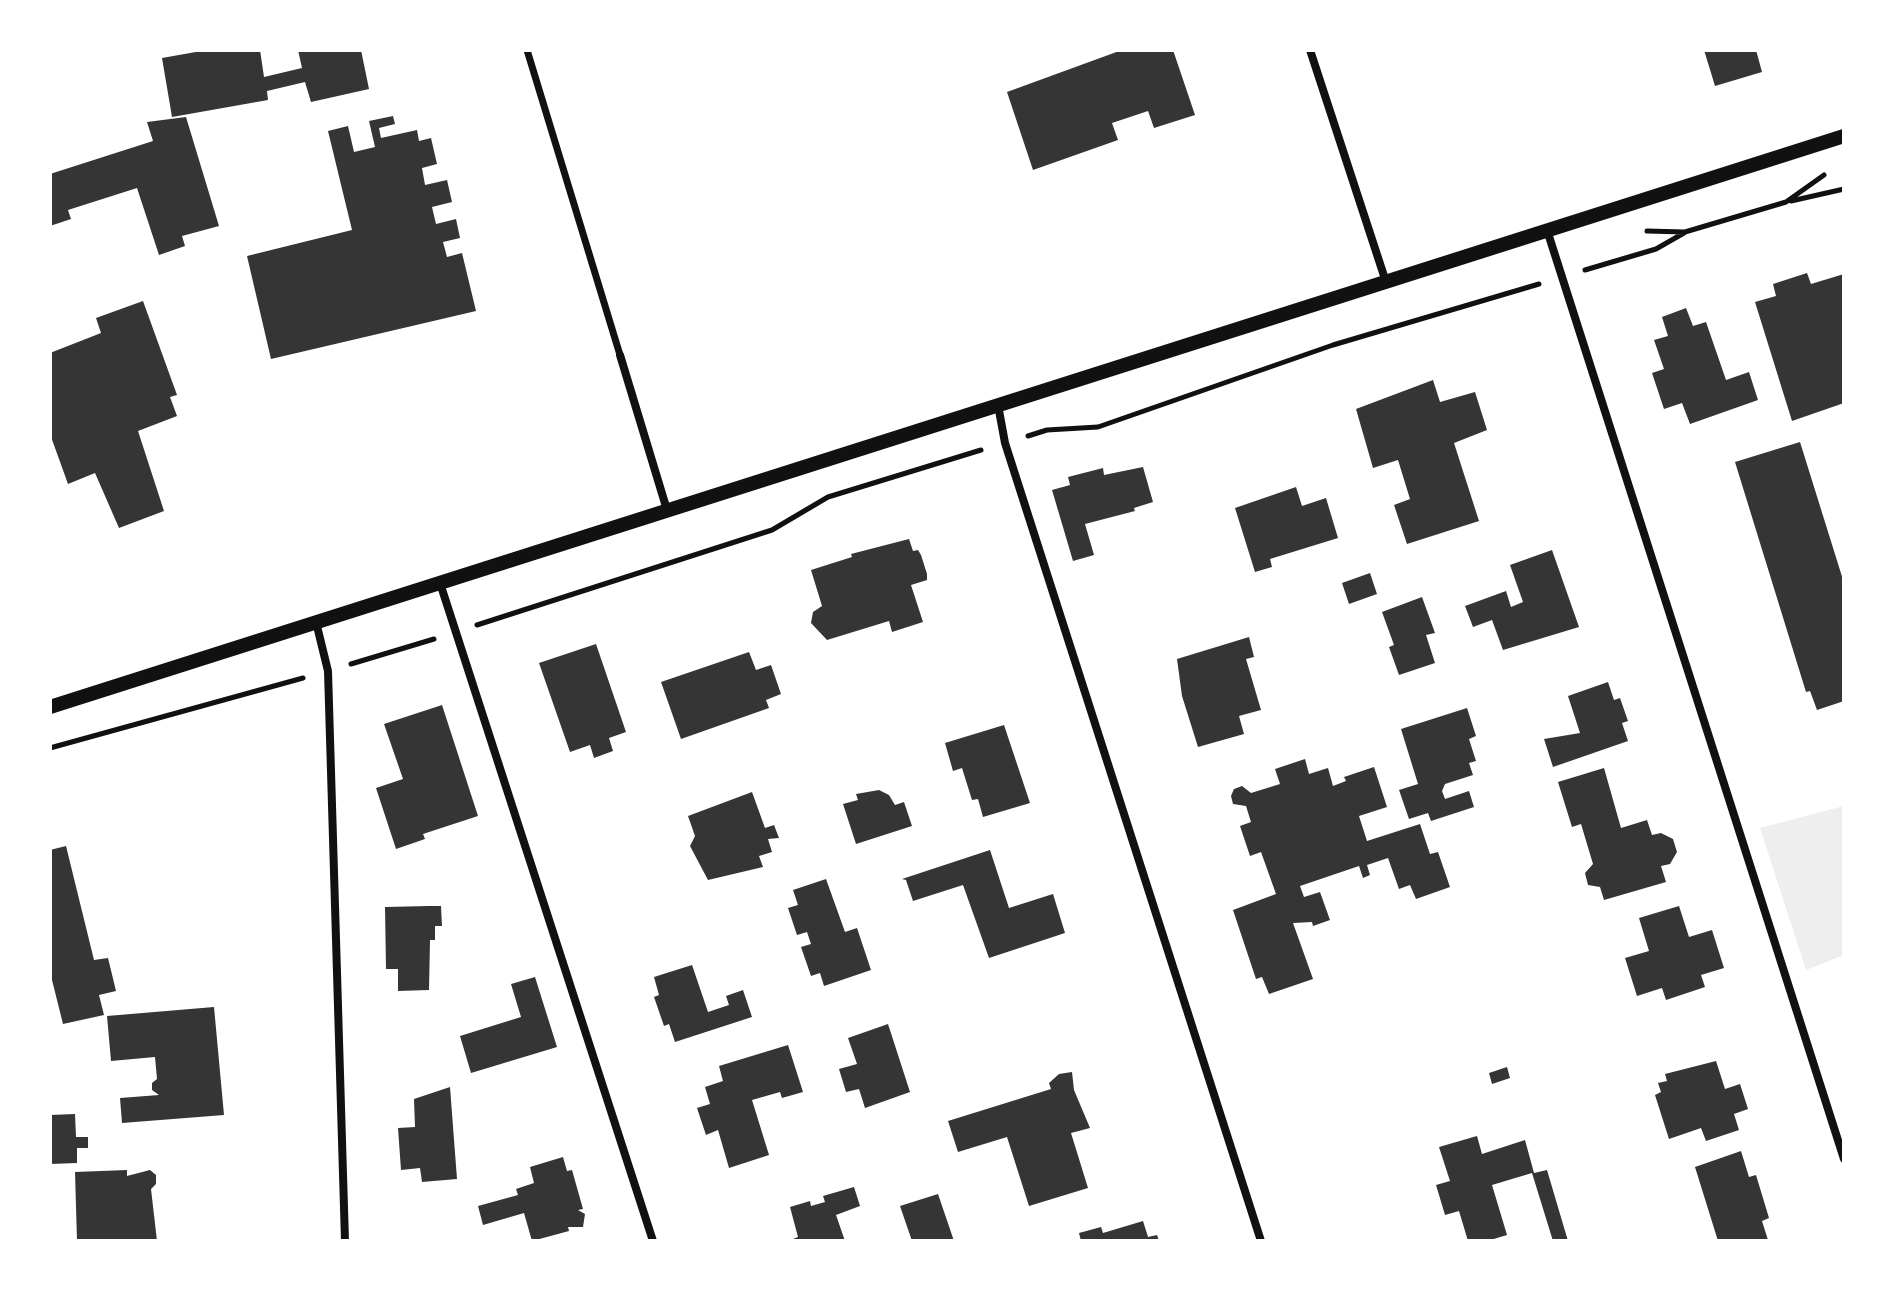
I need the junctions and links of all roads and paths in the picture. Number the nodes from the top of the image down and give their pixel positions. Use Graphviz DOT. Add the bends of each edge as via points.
graph roads {
  1 [pos="527,50"];
  2 [pos="1310,50"];
  3 [pos="1844,136"];
  4 [pos="1832,169"];
  5 [pos="1844,189"];
  6 [pos="1786,202"];
  7 [pos="1547,230"];
  8 [pos="1645,231"];
  9 [pos="1685,232"];
  10 [pos="1562,277"];
  11 [pos="1386,282"];
  12 [pos="620,355"];
  13 [pos="998,405"];
  14 [pos="1005,443"];
  15 [pos="667,510"];
  16 [pos="440,583"];
  17 [pos="316,622"];
  18 [pos="456,632"];
  19 [pos="328,671"];
  20 [pos="50,707"];
  21 [pos="50,748"];
  22 [pos="1844,1159"];
  23 [pos="345,1241"];
  24 [pos="653,1241"];
  25 [pos="1261,1241"];
  1 -- 12 [label="street"];
  2 -- 11 [label="street"];
  3 -- 7 [label="street"];
  4 -- 6 [label="path"];
  5 -- 6 [label="path"];
  6 -- 9 [label="path"];
  7 -- 10 [label="street"];
  7 -- 11 [label="street"];
  8 -- 9 [label="path"];
  9 -- 10 [label="path" via="1656,249"];
  10 -- 14 [label="path" via="1333,345 1098,427 1047,430"];
  10 -- 22 [label="street"];
  11 -- 13 [label="street"];
  12 -- 15 [label="street"];
  13 -- 14 [label="street"];
  13 -- 15 [label="street"];
  14 -- 18 [label="path" via="828,497 772,530"];
  14 -- 25 [label="street"];
  15 -- 16 [label="street"];
  16 -- 17 [label="street"];
  16 -- 18 [label="street"];
  17 -- 19 [label="street"];
  17 -- 20 [label="street"];
  18 -- 19 [label="path"];
  18 -- 24 [label="street"];
  19 -- 21 [label="path"];
  19 -- 23 [label="street"];
}
